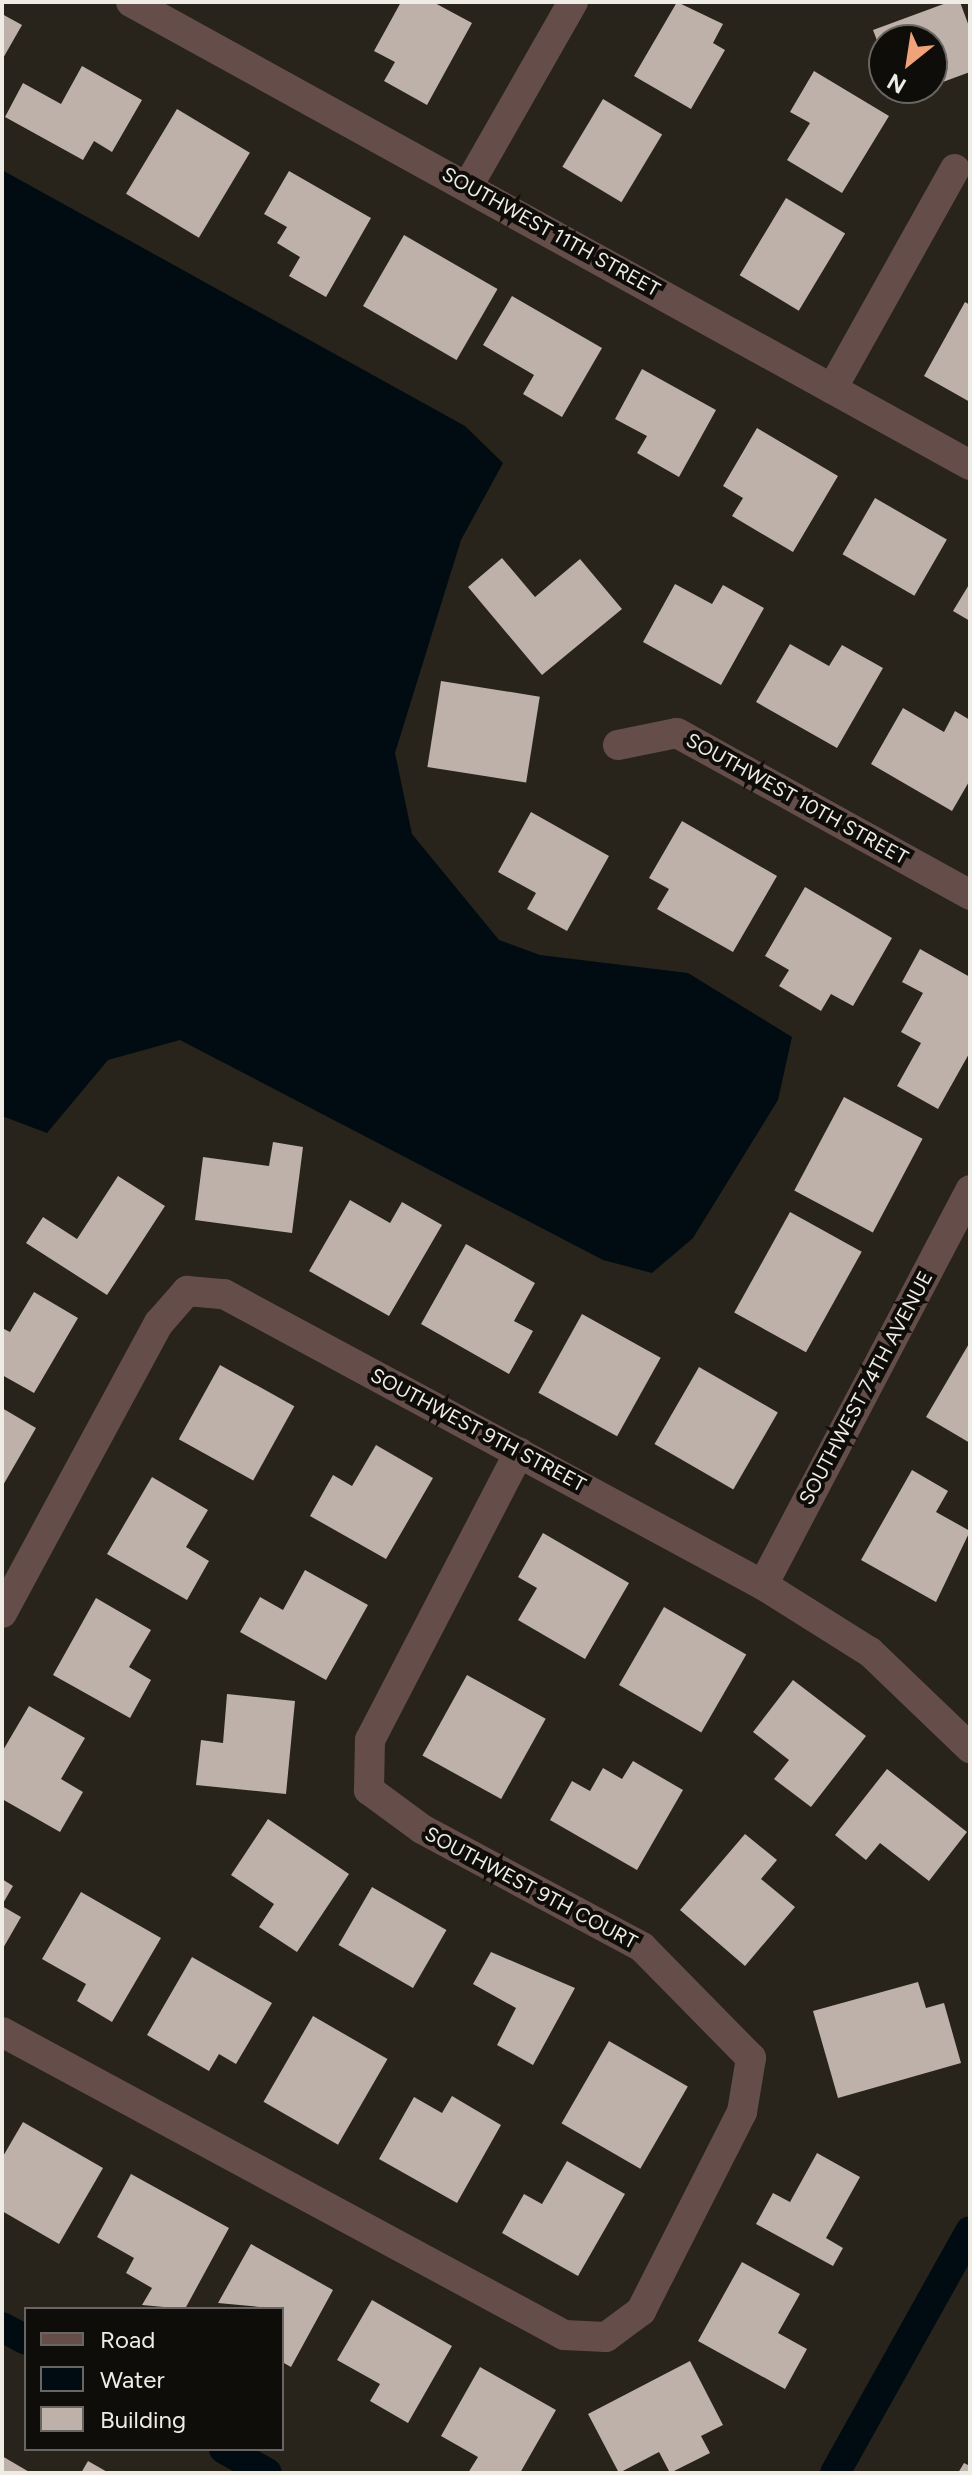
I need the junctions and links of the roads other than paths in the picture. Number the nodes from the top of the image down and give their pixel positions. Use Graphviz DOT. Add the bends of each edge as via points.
graph roads {
  1 [pos="131,2"];
  2 [pos="573,2"];
  3 [pos="955,169"];
  4 [pos="468,186"];
  5 [pos="832,389"];
  6 [pos="970,465"];
  7 [pos="618,745"];
  8 [pos="970,895"];
  9 [pos="970,1190"];
  10 [pos="519,1452"];
  11 [pos="763,1585"];
  12 [pos="2,1613"];
  13 [pos="970,1748"];
  14 [pos="2,2032"];
  1 -- 4 [label="street, SOUTHWEST 11TH STREET"];
  2 -- 4 [label="street"];
  3 -- 5 [label="street"];
  4 -- 5 [label="street, SOUTHWEST 11TH STREET"];
  5 -- 6 [label="street, SOUTHWEST 11TH STREET"];
  7 -- 8 [label="street, SOUTHWEST 10TH STREET" via="677,733"];
  9 -- 11 [label="street, SOUTHWEST 74TH AVENUE"];
  10 -- 11 [label="street, SOUTHWEST 9TH STREET"];
  10 -- 12 [label="street, SOUTHWEST 9TH STREET" via="224,1294 187,1291 159,1323"];
  10 -- 14 [label="street, SOUTHWEST 9TH COURT" via="370,1740 369,1790 422,1829 642,1947 751,2058 742,2112 641,2311 606,2337 564,2335"];
  11 -- 13 [label="street, SOUTHWEST 9TH STREET" via="870,1652"];
}
